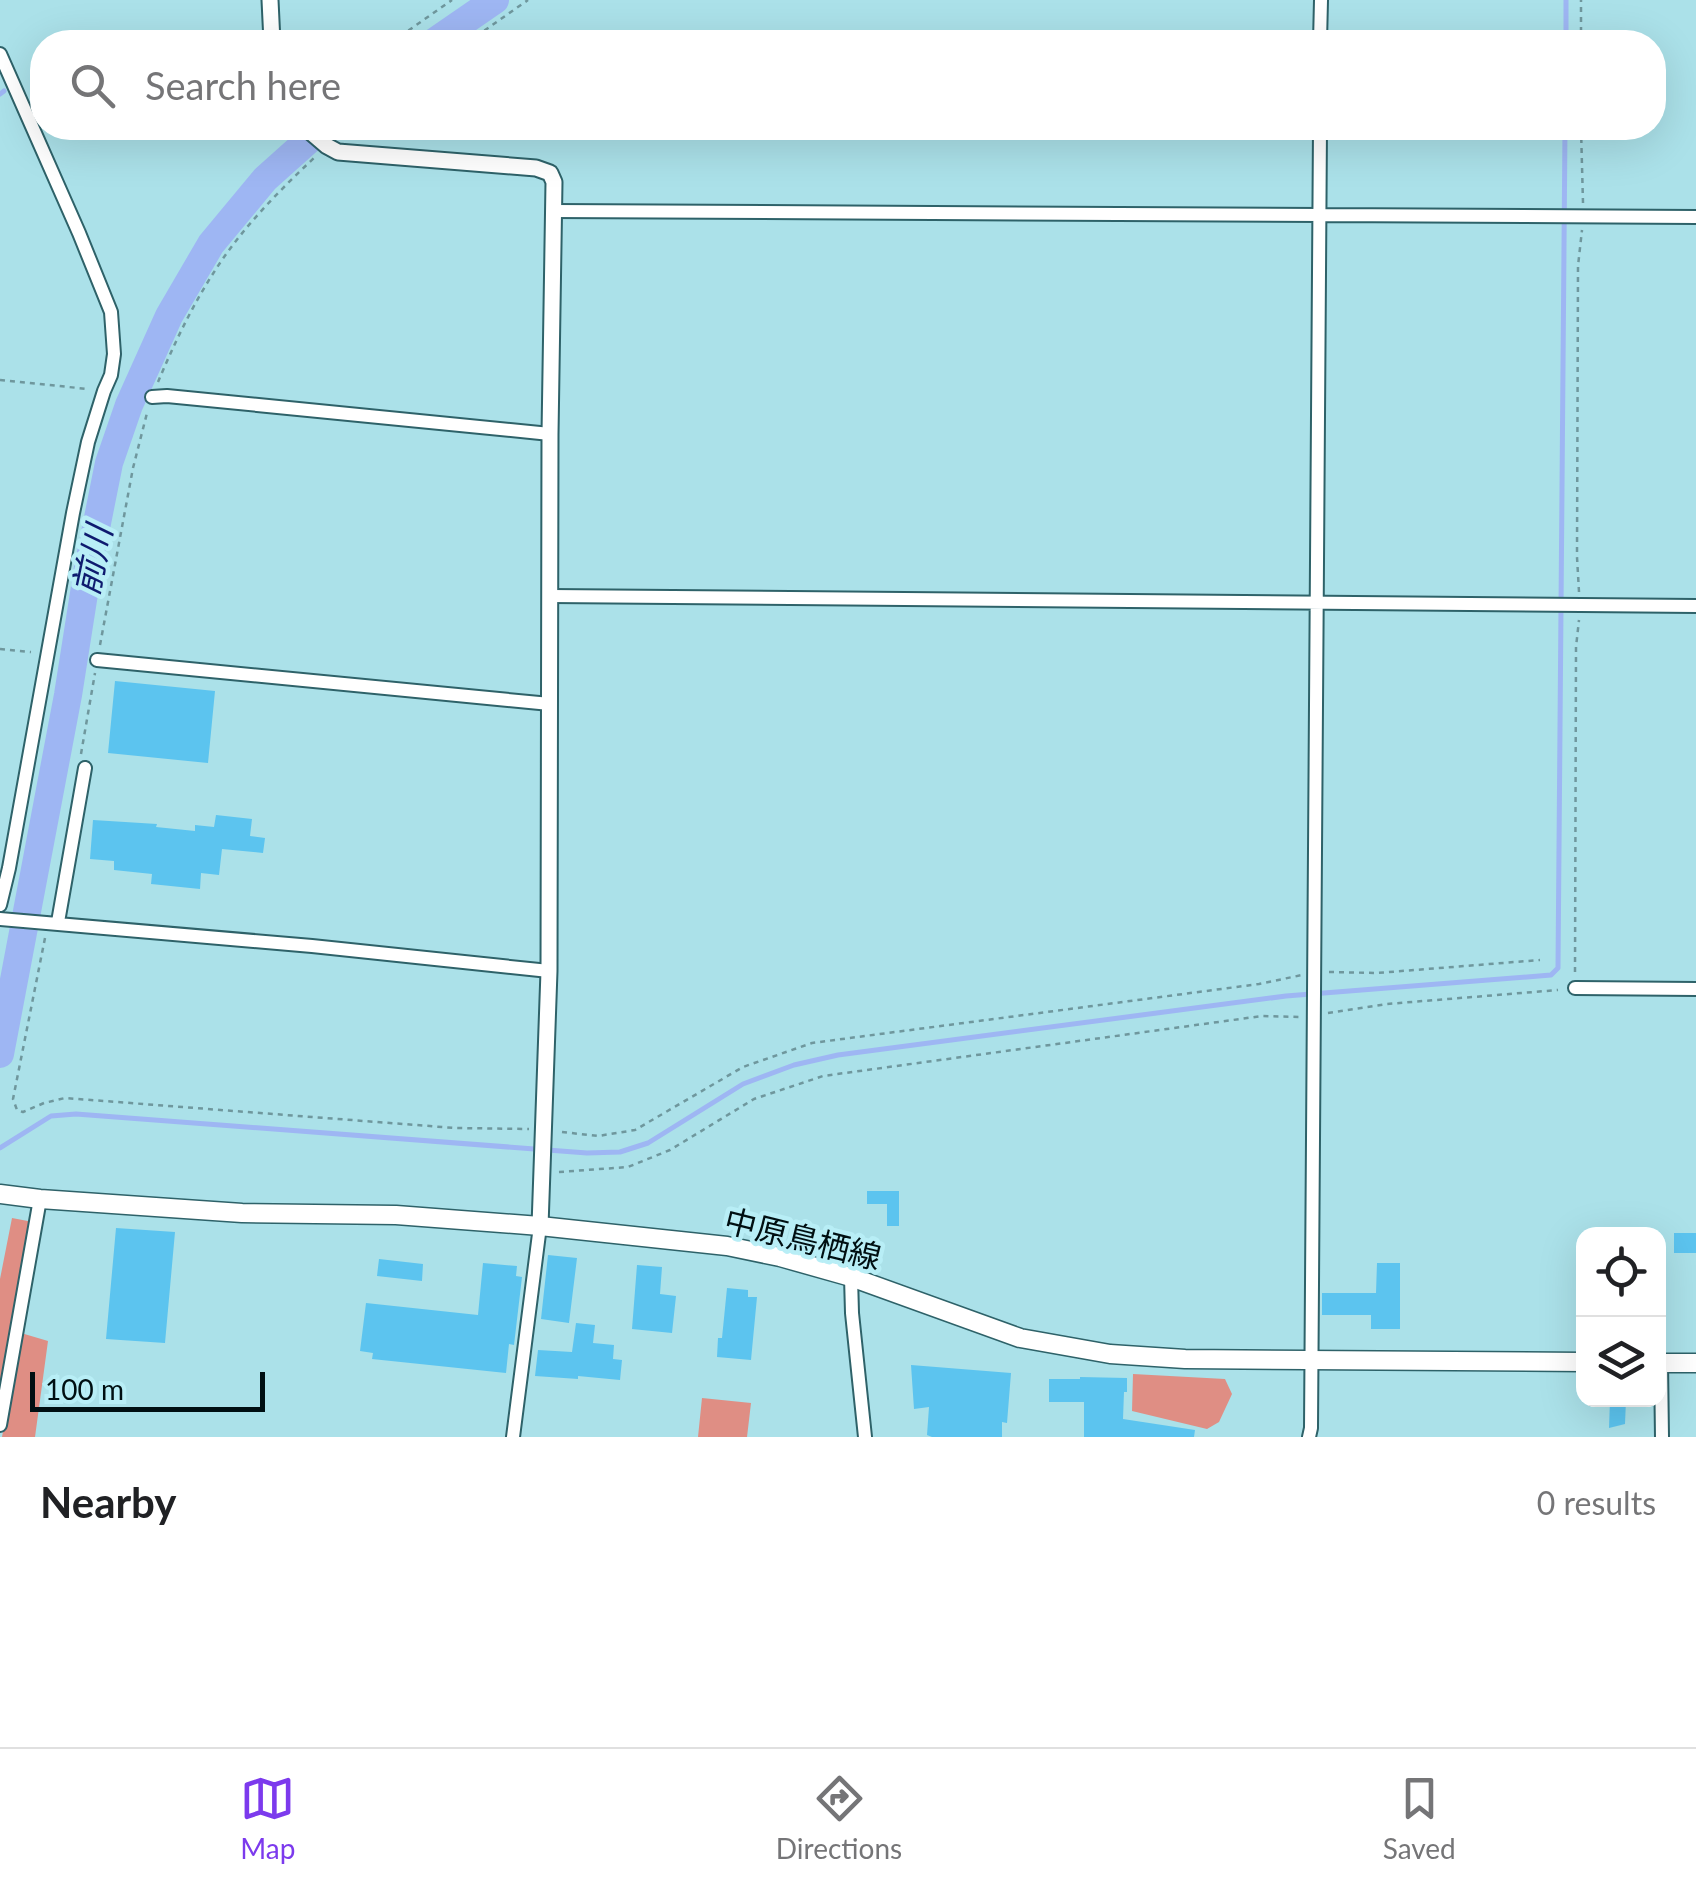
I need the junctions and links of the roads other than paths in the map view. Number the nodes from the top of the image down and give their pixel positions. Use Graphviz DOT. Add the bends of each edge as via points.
graph roads {
  1 [pos="270,0"];
  2 [pos="1320,0"];
  3 [pos="271,30"];
  4 [pos="1320,30"];
  5 [pos="0,54"];
  6 [pos="30,122"];
  7 [pos="38,140"];
  8 [pos="320,140"];
  9 [pos="1320,140"];
  10 [pos="553,211"];
  11 [pos="1319,215"];
  12 [pos="1696,217"];
  13 [pos="152,397"];
  14 [pos="550,434"];
  15 [pos="550,596"];
  16 [pos="1317,602"];
  17 [pos="1696,606"];
  18 [pos="97,660"];
  19 [pos="550,704"];
  20 [pos="85,768"];
  21 [pos="0,905"];
  22 [pos="6,919"];
  23 [pos="58,922"];
  24 [pos="549,971"];
  25 [pos="1575,988"];
  26 [pos="1696,989"];
  27 [pos="6,1195"];
  28 [pos="40,1199"];
  29 [pos="540,1226"];
  30 [pos="850,1277"];
  31 [pos="1312,1360"];
  32 [pos="1576,1362"];
  33 [pos="1666,1363"];
  34 [pos="1696,1363"];
  35 [pos="1661,1407"];
  36 [pos="0,1425"];
  37 [pos="513,1437"];
  38 [pos="865,1437"];
  39 [pos="1309,1437"];
  40 [pos="1662,1437"];
  1 -- 3 [label="street"];
  2 -- 4 [label="street"];
  5 -- 6 [label="street"];
  7 -- 21 [label="street" via="111,312 114,354 77,495"];
  8 -- 10 [label="street" via="338,152 536,168 554,182"];
  9 -- 11 [label="street"];
  10 -- 11 [label="street"];
  10 -- 14 [label="street"];
  11 -- 12 [label="street"];
  11 -- 16 [label="street"];
  13 -- 14 [label="street"];
  14 -- 15 [label="street"];
  15 -- 16 [label="street"];
  15 -- 19 [label="street"];
  16 -- 17 [label="street"];
  16 -- 31 [label="street"];
  18 -- 19 [label="street"];
  19 -- 24 [label="street"];
  20 -- 23 [label="street"];
  22 -- 23 [label="street"];
  23 -- 24 [label="street"];
  24 -- 29 [label="street"];
  25 -- 26 [label="street"];
  27 -- 28 [label="main road, 中原鳥栖線"];
  28 -- 29 [label="main road, 中原鳥栖線"];
  28 -- 36 [label="street"];
  29 -- 30 [label="main road, 中原鳥栖線" via="727,1246"];
  29 -- 37 [label="street"];
  30 -- 31 [label="main road, 中原鳥栖線" via="1020,1338 1069,1348 1185,1359"];
  30 -- 38 [label="street"];
  31 -- 32 [label="main road, 中原鳥栖線"];
  31 -- 39 [label="street"];
  33 -- 34 [label="main road"];
  35 -- 40 [label="street"];
}
